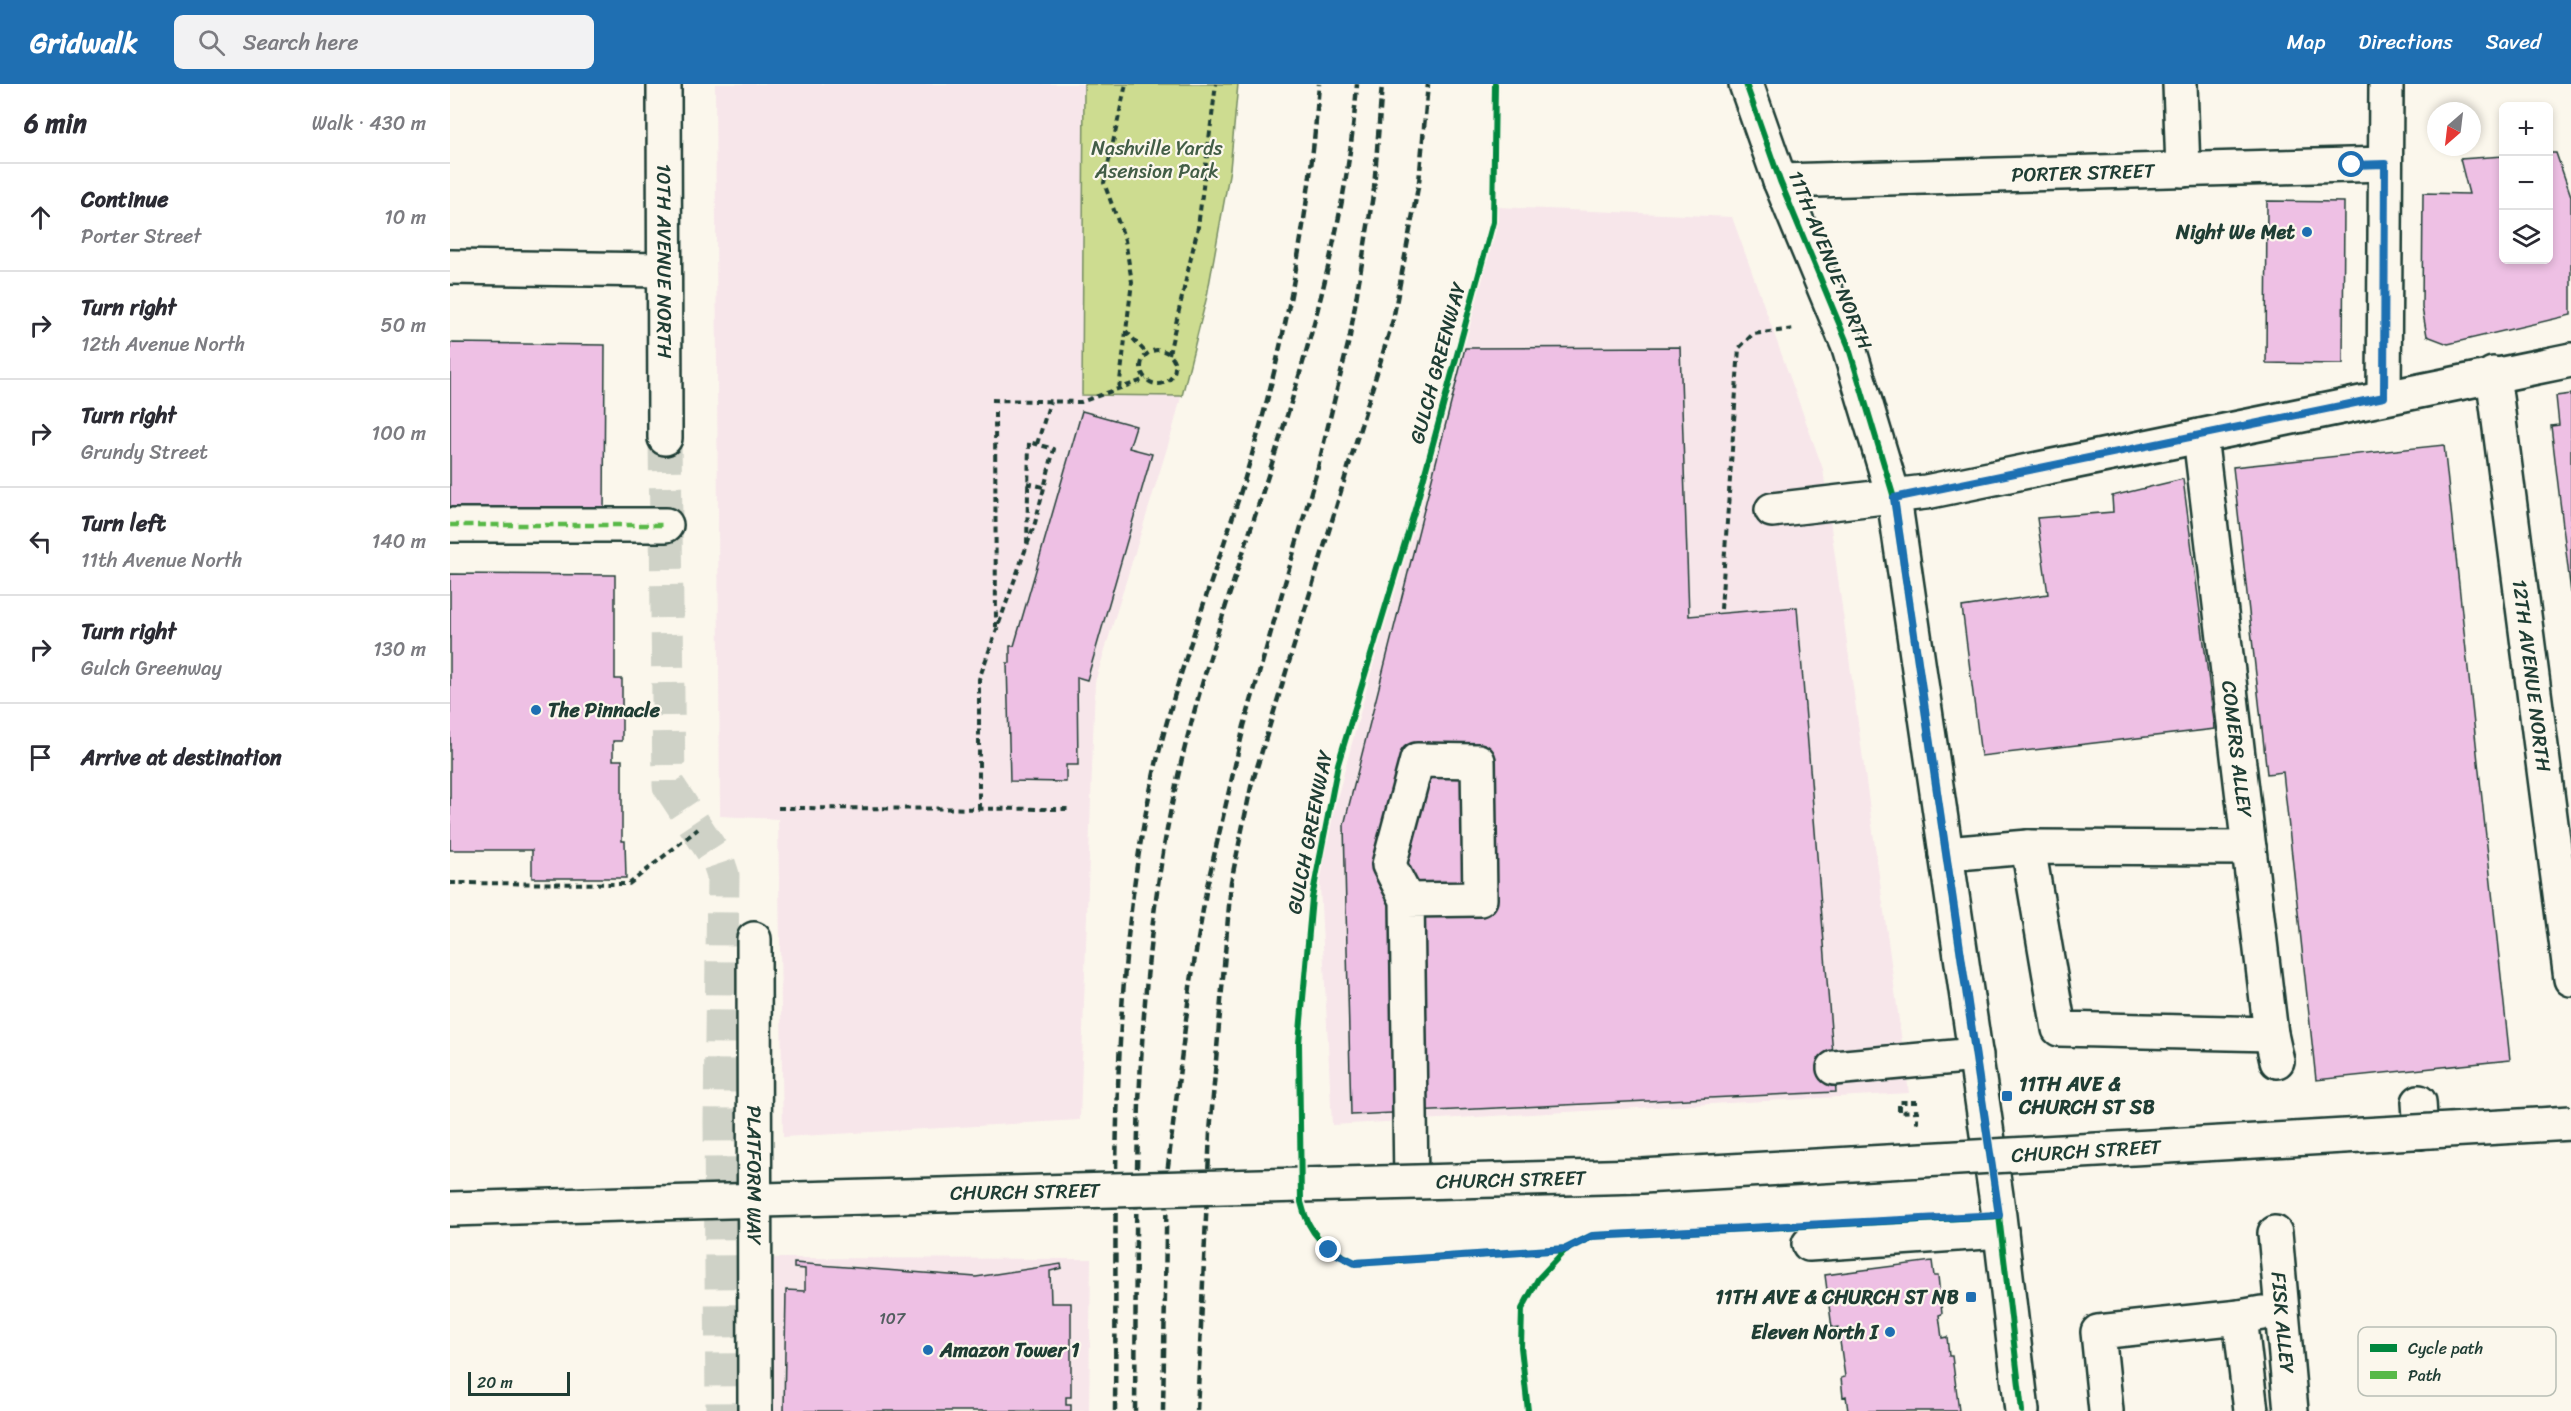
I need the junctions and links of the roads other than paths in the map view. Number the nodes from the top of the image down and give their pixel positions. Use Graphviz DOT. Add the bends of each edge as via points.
graph roads {
  1 [pos="664,84"];
  2 [pos="1746,84"];
  3 [pos="2180,84"];
  4 [pos="2386,84"];
  5 [pos="2385,164"];
  6 [pos="2183,170"];
  7 [pos="1780,181"];
  8 [pos="450,267"];
  9 [pos="663,270"];
  10 [pos="2571,360"];
  11 [pos="2493,374"];
  12 [pos="2384,397"];
  13 [pos="2200,436"];
  14 [pos="665,438"];
  15 [pos="1894,498"];
  16 [pos="1772,510"];
  17 [pos="450,525"];
  18 [pos="666,525"];
  19 [pos="2028,847"];
  20 [pos="2249,848"];
  21 [pos="1946,854"];
  22 [pos="1407,900"];
  23 [pos="754,939"];
  24 [pos="2571,979"];
  25 [pos="1976,1055"];
  26 [pos="1834,1068"];
  27 [pos="2571,1123"];
  28 [pos="2571,1132"];
  29 [pos="1992,1166"];
  30 [pos="1411,1182"];
  31 [pos="753,1198"];
  32 [pos="450,1209"];
  33 [pos="2001,1231"];
  34 [pos="2275,1233"];
  35 [pos="1809,1244"];
  36 [pos="2282,1311"];
  37 [pos="2240,1317"];
  38 [pos="755,1411"];
  39 [pos="2022,1411"];
  40 [pos="2106,1411"];
  41 [pos="2251,1411"];
  42 [pos="2291,1411"];
  1 -- 9 [label="street, 10TH AVENUE NORTH"];
  2 -- 7 [label="street, 11TH AVENUE NORTH"];
  3 -- 6 [label="street"];
  4 -- 5 [label="street"];
  5 -- 6 [label="street, PORTER STREET"];
  5 -- 12 [label="street"];
  6 -- 7 [label="street, PORTER STREET"];
  7 -- 15 [label="street, 11TH AVENUE NORTH" via="1848,345"];
  8 -- 9 [label="street"];
  9 -- 14 [label="street, 10TH AVENUE NORTH"];
  10 -- 11 [label="street"];
  11 -- 12 [label="street"];
  11 -- 24 [label="street, 12TH AVENUE NORTH"];
  12 -- 13 [label="street"];
  13 -- 15 [label="street"];
  13 -- 20 [label="street, COMERS ALLEY"];
  15 -- 16 [label="street"];
  15 -- 21 [label="street, 11TH AVENUE NORTH"];
  17 -- 18 [label="street"];
  19 -- 20 [label="street"];
  19 -- 20 [label="street, COMERS ALLEY" via="2059,1029 2274,1047"];
  19 -- 21 [label="street"];
  21 -- 25 [label="street, 11TH AVENUE NORTH"];
  22 -- 22 [label="street" via="1480,899 1478,761 1417,760 1389,865"];
  22 -- 30 [label="street"];
  23 -- 31 [label="street, PLATFORM WAY"];
  25 -- 26 [label="street"];
  25 -- 29 [label="street, 11TH AVENUE NORTH"];
  27 -- 30 [label="street, CHURCH STREET, bridge" via="2420,1117 1642,1176"];
  28 -- 29 [label="street, CHURCH STREET"];
  29 -- 33 [label="street, 11TH AVENUE NORTH"];
  30 -- 31 [label="street, CHURCH STREET, bridge"];
  31 -- 32 [label="street, CHURCH STREET"];
  31 -- 38 [label="street, PLATFORM WAY"];
  33 -- 35 [label="street"];
  33 -- 39 [label="street, 11TH AVENUE NORTH"];
  34 -- 36 [label="street, FISK ALLEY"];
  36 -- 37 [label="street"];
  36 -- 42 [label="street, FISK ALLEY"];
  37 -- 40 [label="street" via="2098,1332"];
  37 -- 41 [label="street"];
}
